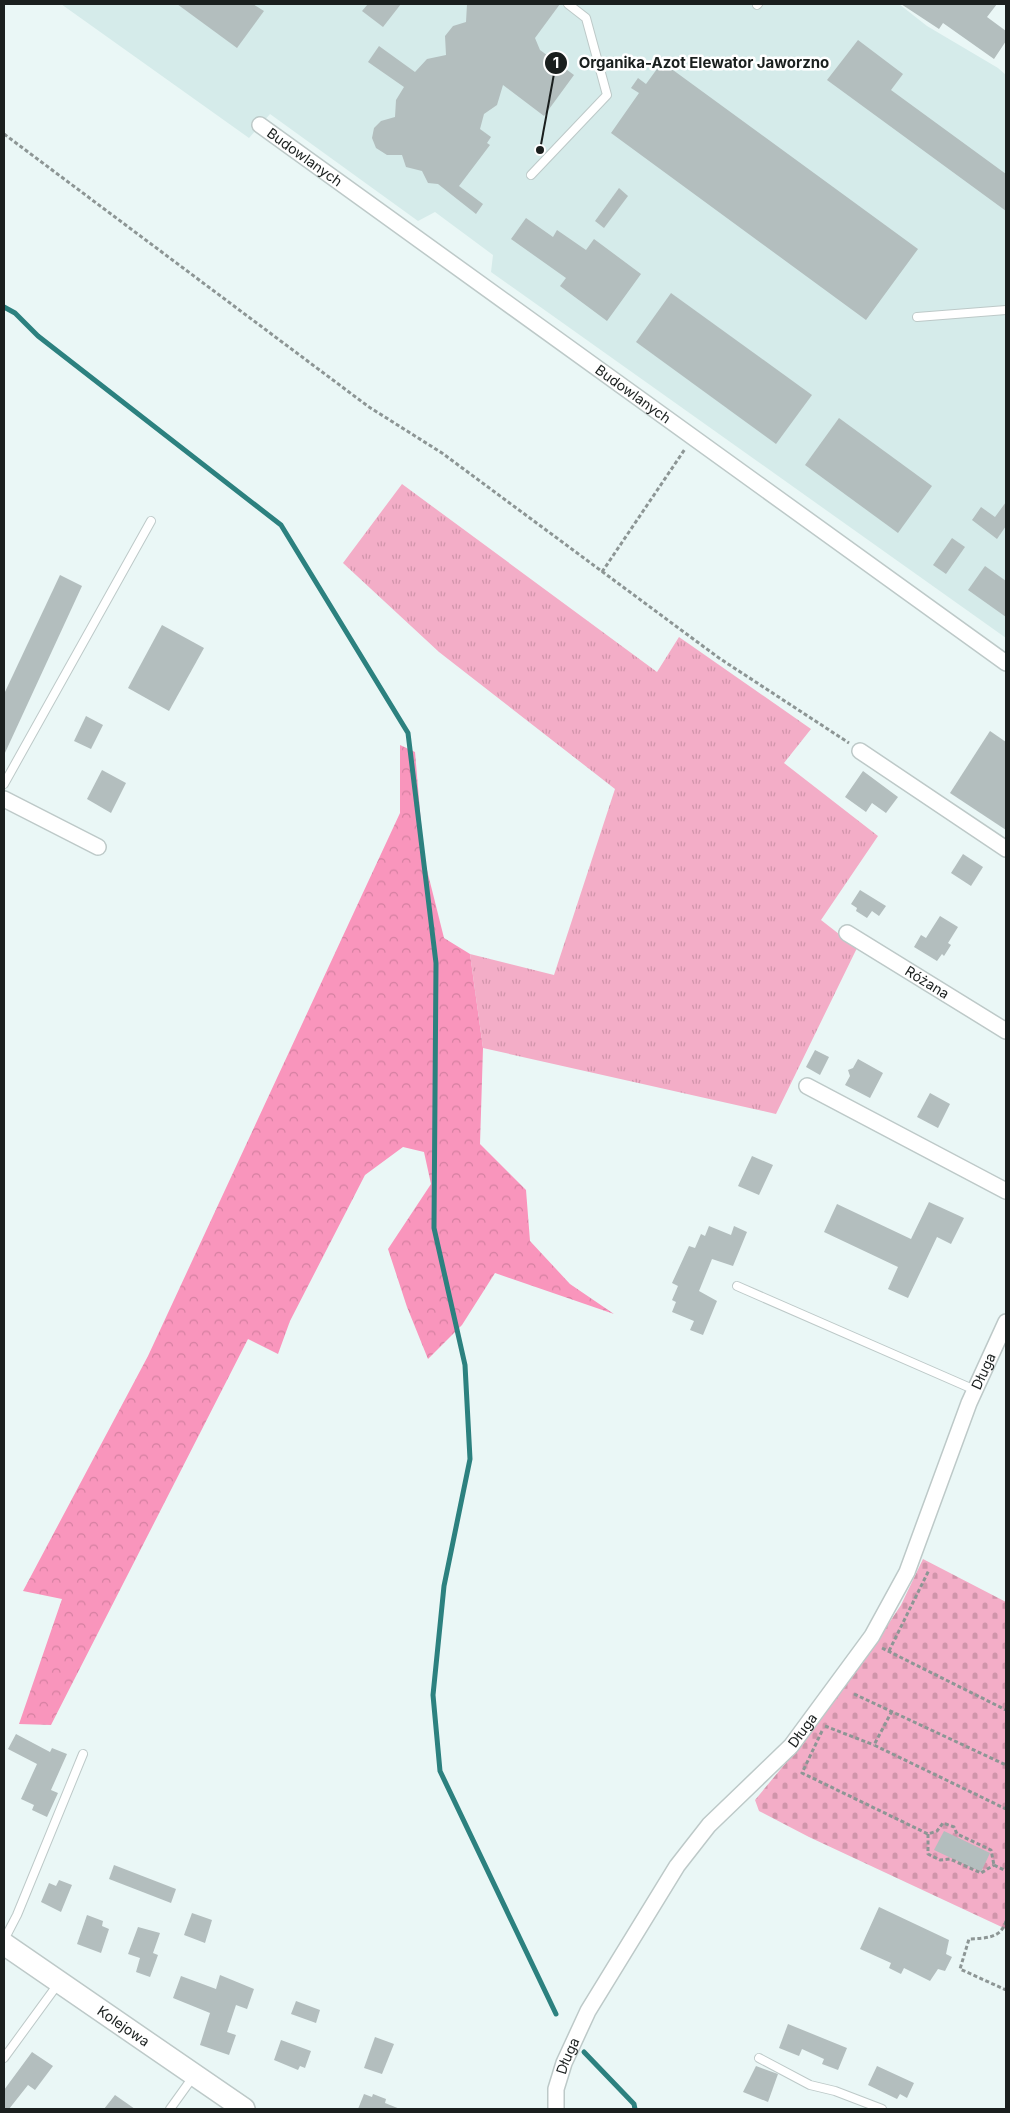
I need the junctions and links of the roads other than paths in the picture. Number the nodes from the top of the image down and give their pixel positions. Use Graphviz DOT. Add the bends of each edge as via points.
graph roads {
  1 [pos="568,4"];
  2 [pos="260,125"];
  3 [pos="531,175"];
  4 [pos="1006,310"];
  5 [pos="916,317"];
  6 [pos="151,521"];
  7 [pos="1006,663"];
  8 [pos="860,751"];
  9 [pos="4,784"];
  10 [pos="4,799"];
  11 [pos="98,847"];
  12 [pos="1006,849"];
  13 [pos="847,933"];
  14 [pos="1006,1032"];
  15 [pos="807,1086"];
  16 [pos="1006,1191"];
  17 [pos="737,1286"];
  18 [pos="1006,1322"];
  19 [pos="1003,1338"];
  20 [pos="975,1390"];
  21 [pos="83,1754"];
  22 [pos="4,1940"];
  23 [pos="4,1944"];
  24 [pos="59,1982"];
  25 [pos="4,2058"];
  26 [pos="759,2058"];
  27 [pos="194,2075"];
  28 [pos="170,2109"];
  29 [pos="244,2109"];
  30 [pos="556,2109"];
  31 [pos="882,2109"];
  1 -- 3 [label="lane" via="586,18 607,95"];
  2 -- 7 [label="street, Budowlanych"];
  4 -- 5 [label="lane"];
  6 -- 9 [label="lane"];
  8 -- 12 [label="street"];
  10 -- 11 [label="street"];
  13 -- 14 [label="street, Różana"];
  15 -- 16 [label="street"];
  17 -- 20 [label="lane"];
  18 -- 19 [label="street, Długa"];
  19 -- 20 [label="street, Długa"];
  20 -- 30 [label="street, Długa" via="907,1572 868,1641 791,1746 709,1825 677,1866 588,2011 564,2064 556,2089"];
  21 -- 22 [label="lane"];
  23 -- 24 [label="street, Kolejowa"];
  24 -- 25 [label="lane"];
  24 -- 27 [label="street, Kolejowa"];
  26 -- 31 [label="lane" via="810,2085"];
  27 -- 28 [label="lane"];
  27 -- 29 [label="street, Kolejowa"];
}
